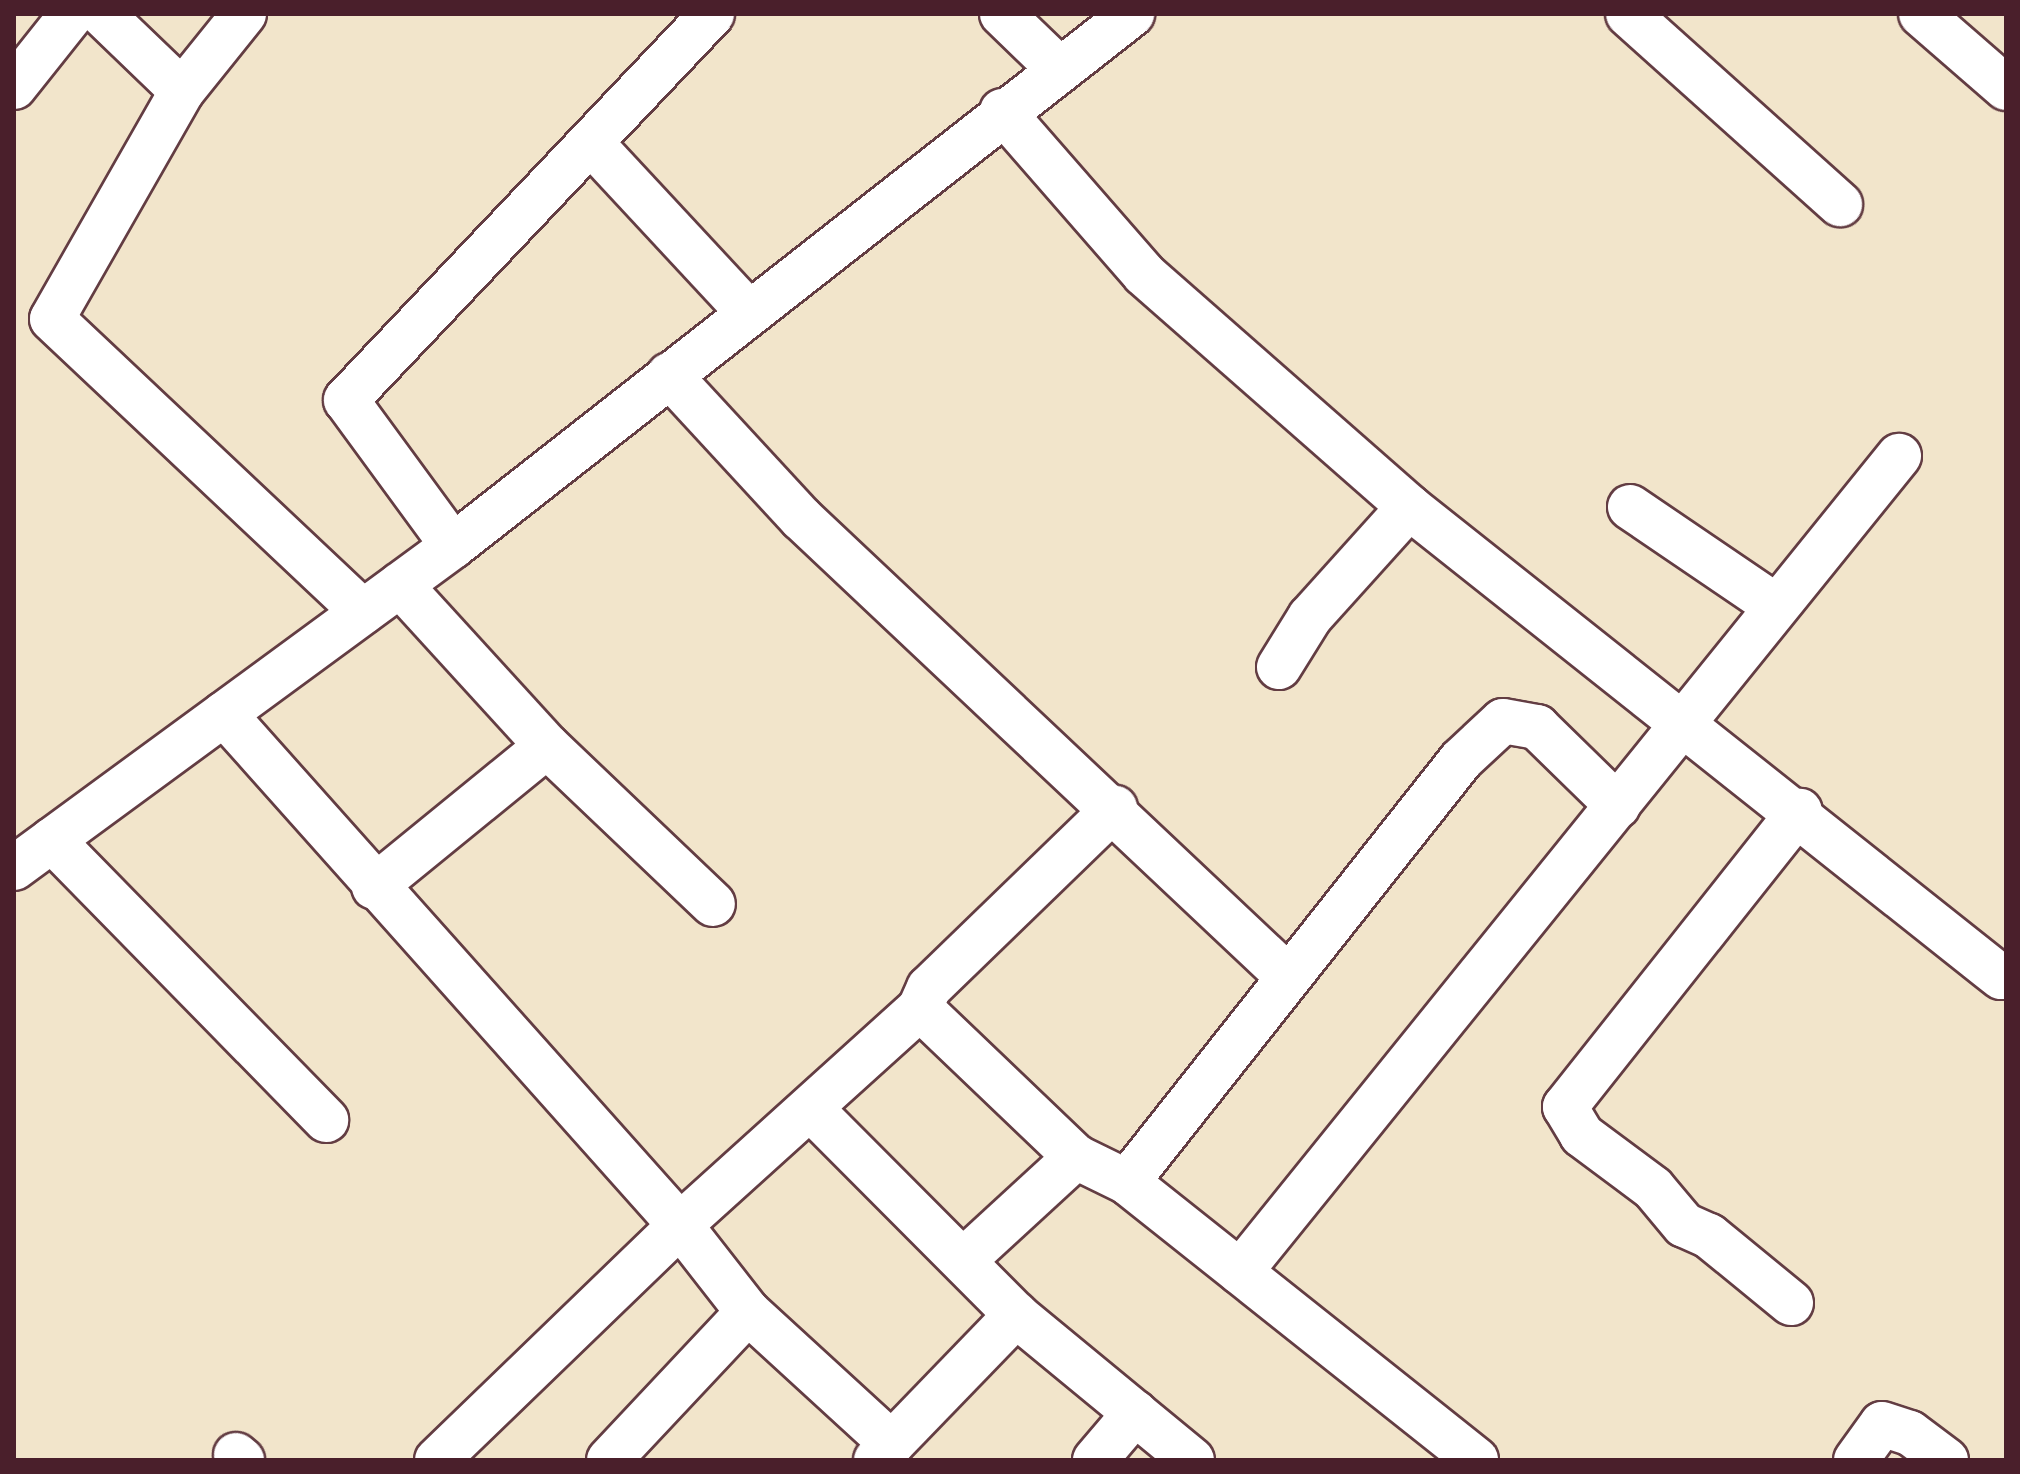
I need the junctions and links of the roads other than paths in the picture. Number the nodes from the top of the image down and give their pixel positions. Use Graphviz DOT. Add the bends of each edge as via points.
graph roads {
  1 [pos="72,14"];
  2 [pos="102,14"];
  3 [pos="244,14"];
  4 [pos="712,14"];
  5 [pos="1002,14"];
  6 [pos="1132,14"];
  7 [pos="1628,14"];
  8 [pos="1921,14"];
  9 [pos="1059,69"];
  10 [pos="14,87"];
  11 [pos="2006,88"];
  12 [pos="182,91"];
  13 [pos="1002,111"];
  14 [pos="592,144"];
  15 [pos="1840,204"];
  16 [pos="748,312"];
  17 [pos="669,375"];
  18 [pos="1899,456"];
  19 [pos="1409,507"];
  20 [pos="1630,507"];
  21 [pos="453,546"];
  22 [pos="400,585"];
  23 [pos="1774,605"];
  24 [pos="363,612"];
  25 [pos="1279,667"];
  26 [pos="224,714"];
  27 [pos="1680,726"];
  28 [pos="547,746"];
  29 [pos="1618,806"];
  30 [pos="1115,808"];
  31 [pos="1800,811"];
  32 [pos="52,840"];
  33 [pos="14,868"];
  34 [pos="374,887"];
  35 [pos="713,904"];
  36 [pos="1288,977"];
  37 [pos="2001,977"];
  38 [pos="920,1008"];
  39 [pos="812,1110"];
  40 [pos="326,1120"];
  41 [pos="1076,1157"];
  42 [pos="1127,1182"];
  43 [pos="680,1225"];
  44 [pos="965,1259"];
  45 [pos="1240,1272"];
  46 [pos="1791,1303"];
  47 [pos="748,1312"];
  48 [pos="1016,1315"];
  49 [pos="1135,1413"];
  50 [pos="884,1452"];
  51 [pos="618,1457"];
  52 [pos="437,1460"];
  53 [pos="1095,1460"];
  54 [pos="1192,1460"];
  55 [pos="1476,1460"];
  56 [pos="1856,1460"];
  57 [pos="1946,1460"];
  1 -- 10 [label="street"];
  2 -- 12 [label="street"];
  3 -- 12 [label="street"];
  4 -- 14 [label="street"];
  5 -- 9 [label="street"];
  6 -- 9 [label="street"];
  7 -- 15 [label="street"];
  8 -- 11 [label="street"];
  9 -- 13 [label="street"];
  12 -- 24 [label="street" via="52,319"];
  13 -- 16 [label="street"];
  13 -- 19 [label="street" via="1144,274"];
  14 -- 16 [label="street"];
  14 -- 21 [label="street" via="346,400"];
  16 -- 17 [label="street"];
  17 -- 21 [label="street"];
  17 -- 30 [label="street" via="801,518"];
  18 -- 23 [label="street"];
  19 -- 25 [label="street" via="1310,617"];
  19 -- 27 [label="street"];
  20 -- 23 [label="street"];
  21 -- 22 [label="street"];
  22 -- 24 [label="street"];
  22 -- 28 [label="street"];
  23 -- 27 [label="street"];
  24 -- 26 [label="street"];
  26 -- 32 [label="street"];
  26 -- 34 [label="street"];
  27 -- 29 [label="street"];
  27 -- 31 [label="street"];
  28 -- 34 [label="street"];
  28 -- 35 [label="street"];
  29 -- 36 [label="street" via="1537,727 1503,721 1461,760"];
  29 -- 45 [label="street"];
  30 -- 36 [label="street"];
  30 -- 38 [label="street" via="929,988"];
  31 -- 37 [label="street" via="1896,899 1933,918"];
  31 -- 46 [label="street" via="1565,1107 1582,1135 1653,1188 1684,1225 1709,1236"];
  32 -- 33 [label="street"];
  32 -- 40 [label="street"];
  34 -- 43 [label="street"];
  36 -- 42 [label="street"];
  38 -- 39 [label="street"];
  38 -- 41 [label="street"];
  39 -- 43 [label="street"];
  39 -- 44 [label="street"];
  41 -- 42 [label="street"];
  41 -- 44 [label="street"];
  42 -- 45 [label="street"];
  43 -- 47 [label="street"];
  43 -- 52 [label="street"];
  44 -- 48 [label="street"];
  45 -- 55 [label="street"];
  47 -- 50 [label="street"];
  47 -- 51 [label="street"];
  48 -- 49 [label="street"];
  48 -- 50 [label="street"];
  49 -- 53 [label="street"];
  49 -- 54 [label="street"];
  56 -- 57 [label="street" via="1882,1424 1910,1433"];
}
